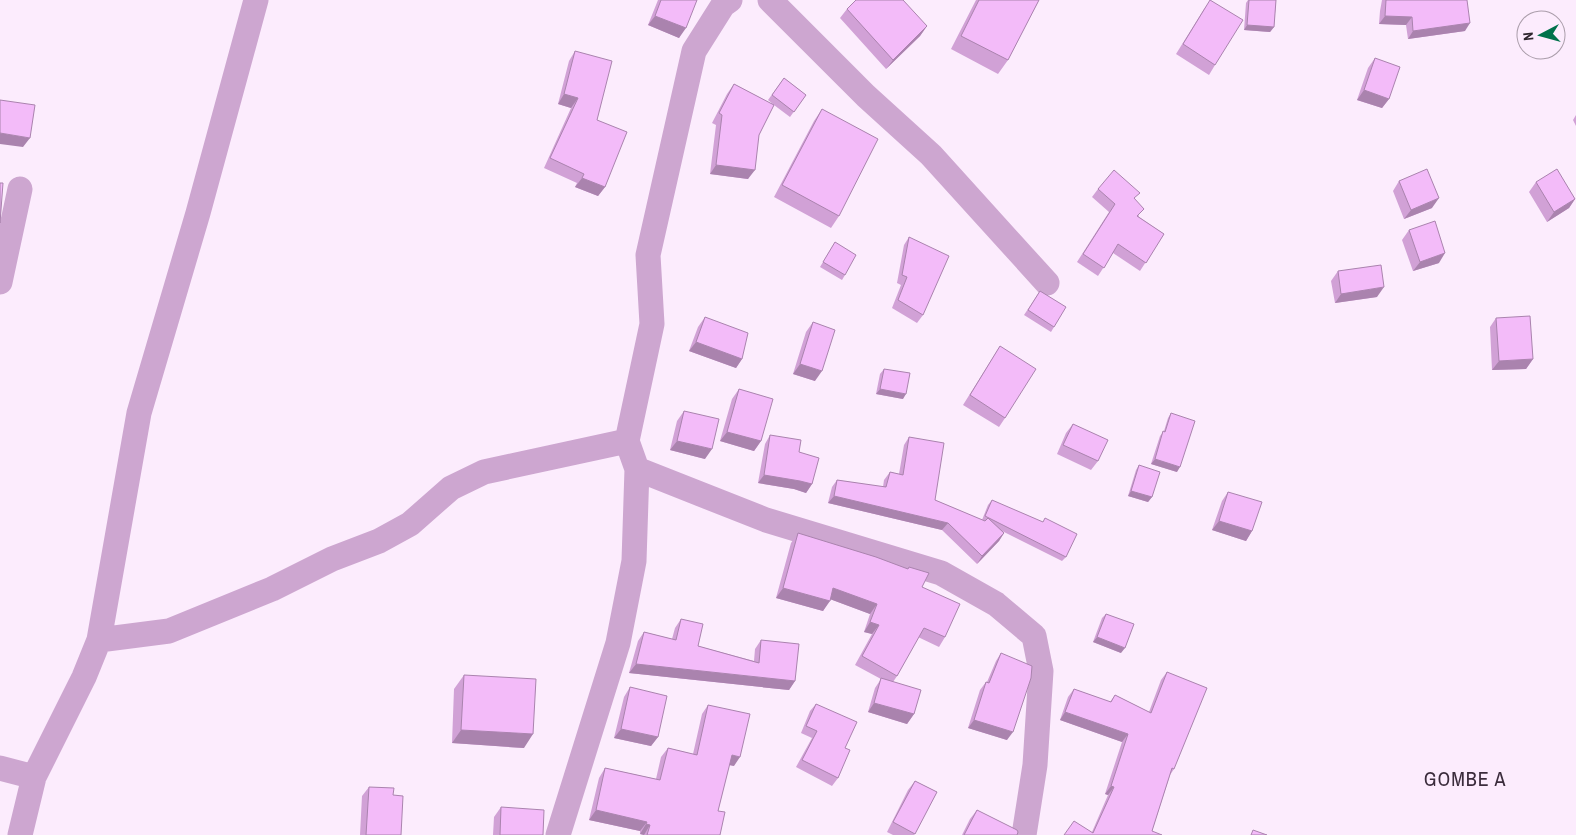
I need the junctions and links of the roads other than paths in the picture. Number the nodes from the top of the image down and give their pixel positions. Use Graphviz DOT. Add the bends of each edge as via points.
graph roads {
  1 [pos="256,0"];
  2 [pos="730,0"];
  3 [pos="770,0"];
  4 [pos="20,189"];
  5 [pos="0,282"];
  6 [pos="1047,283"];
  7 [pos="627,441"];
  8 [pos="636,469"];
  9 [pos="98,640"];
  10 [pos="0,768"];
  11 [pos="34,777"];
  12 [pos="20,835"];
  13 [pos="558,835"];
  14 [pos="1024,835"];
  1 -- 9 [label="street" via="198,213 138,412"];
  2 -- 7 [label="street" via="694,52 648,254 652,324"];
  3 -- 6 [label="street" via="866,96 931,155"];
  4 -- 5 [label="street"];
  7 -- 8 [label="street"];
  7 -- 9 [label="street" via="484,472 451,488 410,524 394,533 272,589 169,631"];
  8 -- 13 [label="street" via="634,561 618,643"];
  8 -- 14 [label="street" via="766,520 941,573 996,604 1034,636 1041,671 1036,765"];
  9 -- 11 [label="street" via="84,677"];
  10 -- 11 [label="street"];
  11 -- 12 [label="street"];
}
